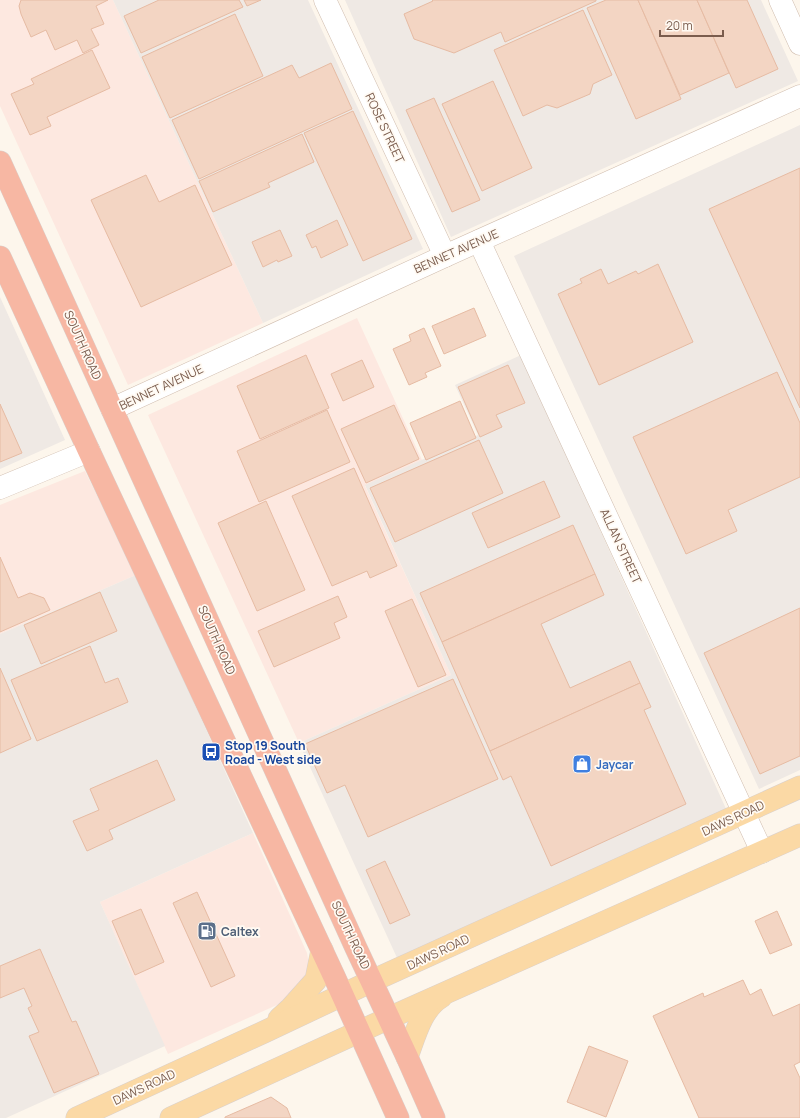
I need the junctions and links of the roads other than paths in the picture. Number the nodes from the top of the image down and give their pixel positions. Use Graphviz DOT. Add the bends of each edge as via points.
graph roads {
  1 [pos="325,0"];
  2 [pos="780,0"];
  3 [pos="800,44"];
  4 [pos="800,96"];
  5 [pos="0,162"];
  6 [pos="479,241"];
  7 [pos="445,256"];
  8 [pos="0,257"];
  9 [pos="112,410"];
  10 [pos="89,451"];
  11 [pos="0,488"];
  12 [pos="800,787"];
  13 [pos="744,813"];
  14 [pos="800,835"];
  15 [pos="762,852"];
  16 [pos="322,950"];
  17 [pos="372,981"];
  18 [pos="458,987"];
  19 [pos="342,995"];
  20 [pos="389,1018"];
  21 [pos="359,1031"];
  22 [pos="264,1032"];
  23 [pos="407,1057"];
  24 [pos="77,1118"];
  25 [pos="171,1118"];
  26 [pos="398,1118"];
  27 [pos="434,1118"];
  1 -- 7 [label="street, ROSE STREET"];
  2 -- 3 [label="street"];
  4 -- 6 [label="street, BENNET AVENUE"];
  5 -- 9 [label="highway, SOUTH ROAD"];
  6 -- 7 [label="street, BENNET AVENUE"];
  6 -- 13 [label="street, ALLAN STREET"];
  7 -- 9 [label="street, BENNET AVENUE"];
  8 -- 10 [label="highway"];
  9 -- 17 [label="highway, SOUTH ROAD"];
  10 -- 11 [label="street"];
  10 -- 16 [label="highway"];
  12 -- 13 [label="main road, DAWS ROAD"];
  13 -- 15 [label="street, ALLAN STREET"];
  13 -- 17 [label="main road, DAWS ROAD"];
  14 -- 15 [label="main road"];
  15 -- 18 [label="main road"];
  16 -- 19 [label="highway"];
  16 -- 22 [label="main road" via="316,980 291,1008"];
  17 -- 19 [label="main road, DAWS ROAD"];
  17 -- 20 [label="highway, SOUTH ROAD"];
  18 -- 20 [label="main road"];
  18 -- 23 [label="main road" via="434,1001 423,1017"];
  19 -- 21 [label="highway"];
  19 -- 22 [label="main road, DAWS ROAD"];
  20 -- 21 [label="main road"];
  20 -- 23 [label="highway, SOUTH ROAD"];
  21 -- 25 [label="main road"];
  21 -- 26 [label="highway"];
  22 -- 24 [label="main road, DAWS ROAD"];
  23 -- 27 [label="highway, SOUTH ROAD"];
}
